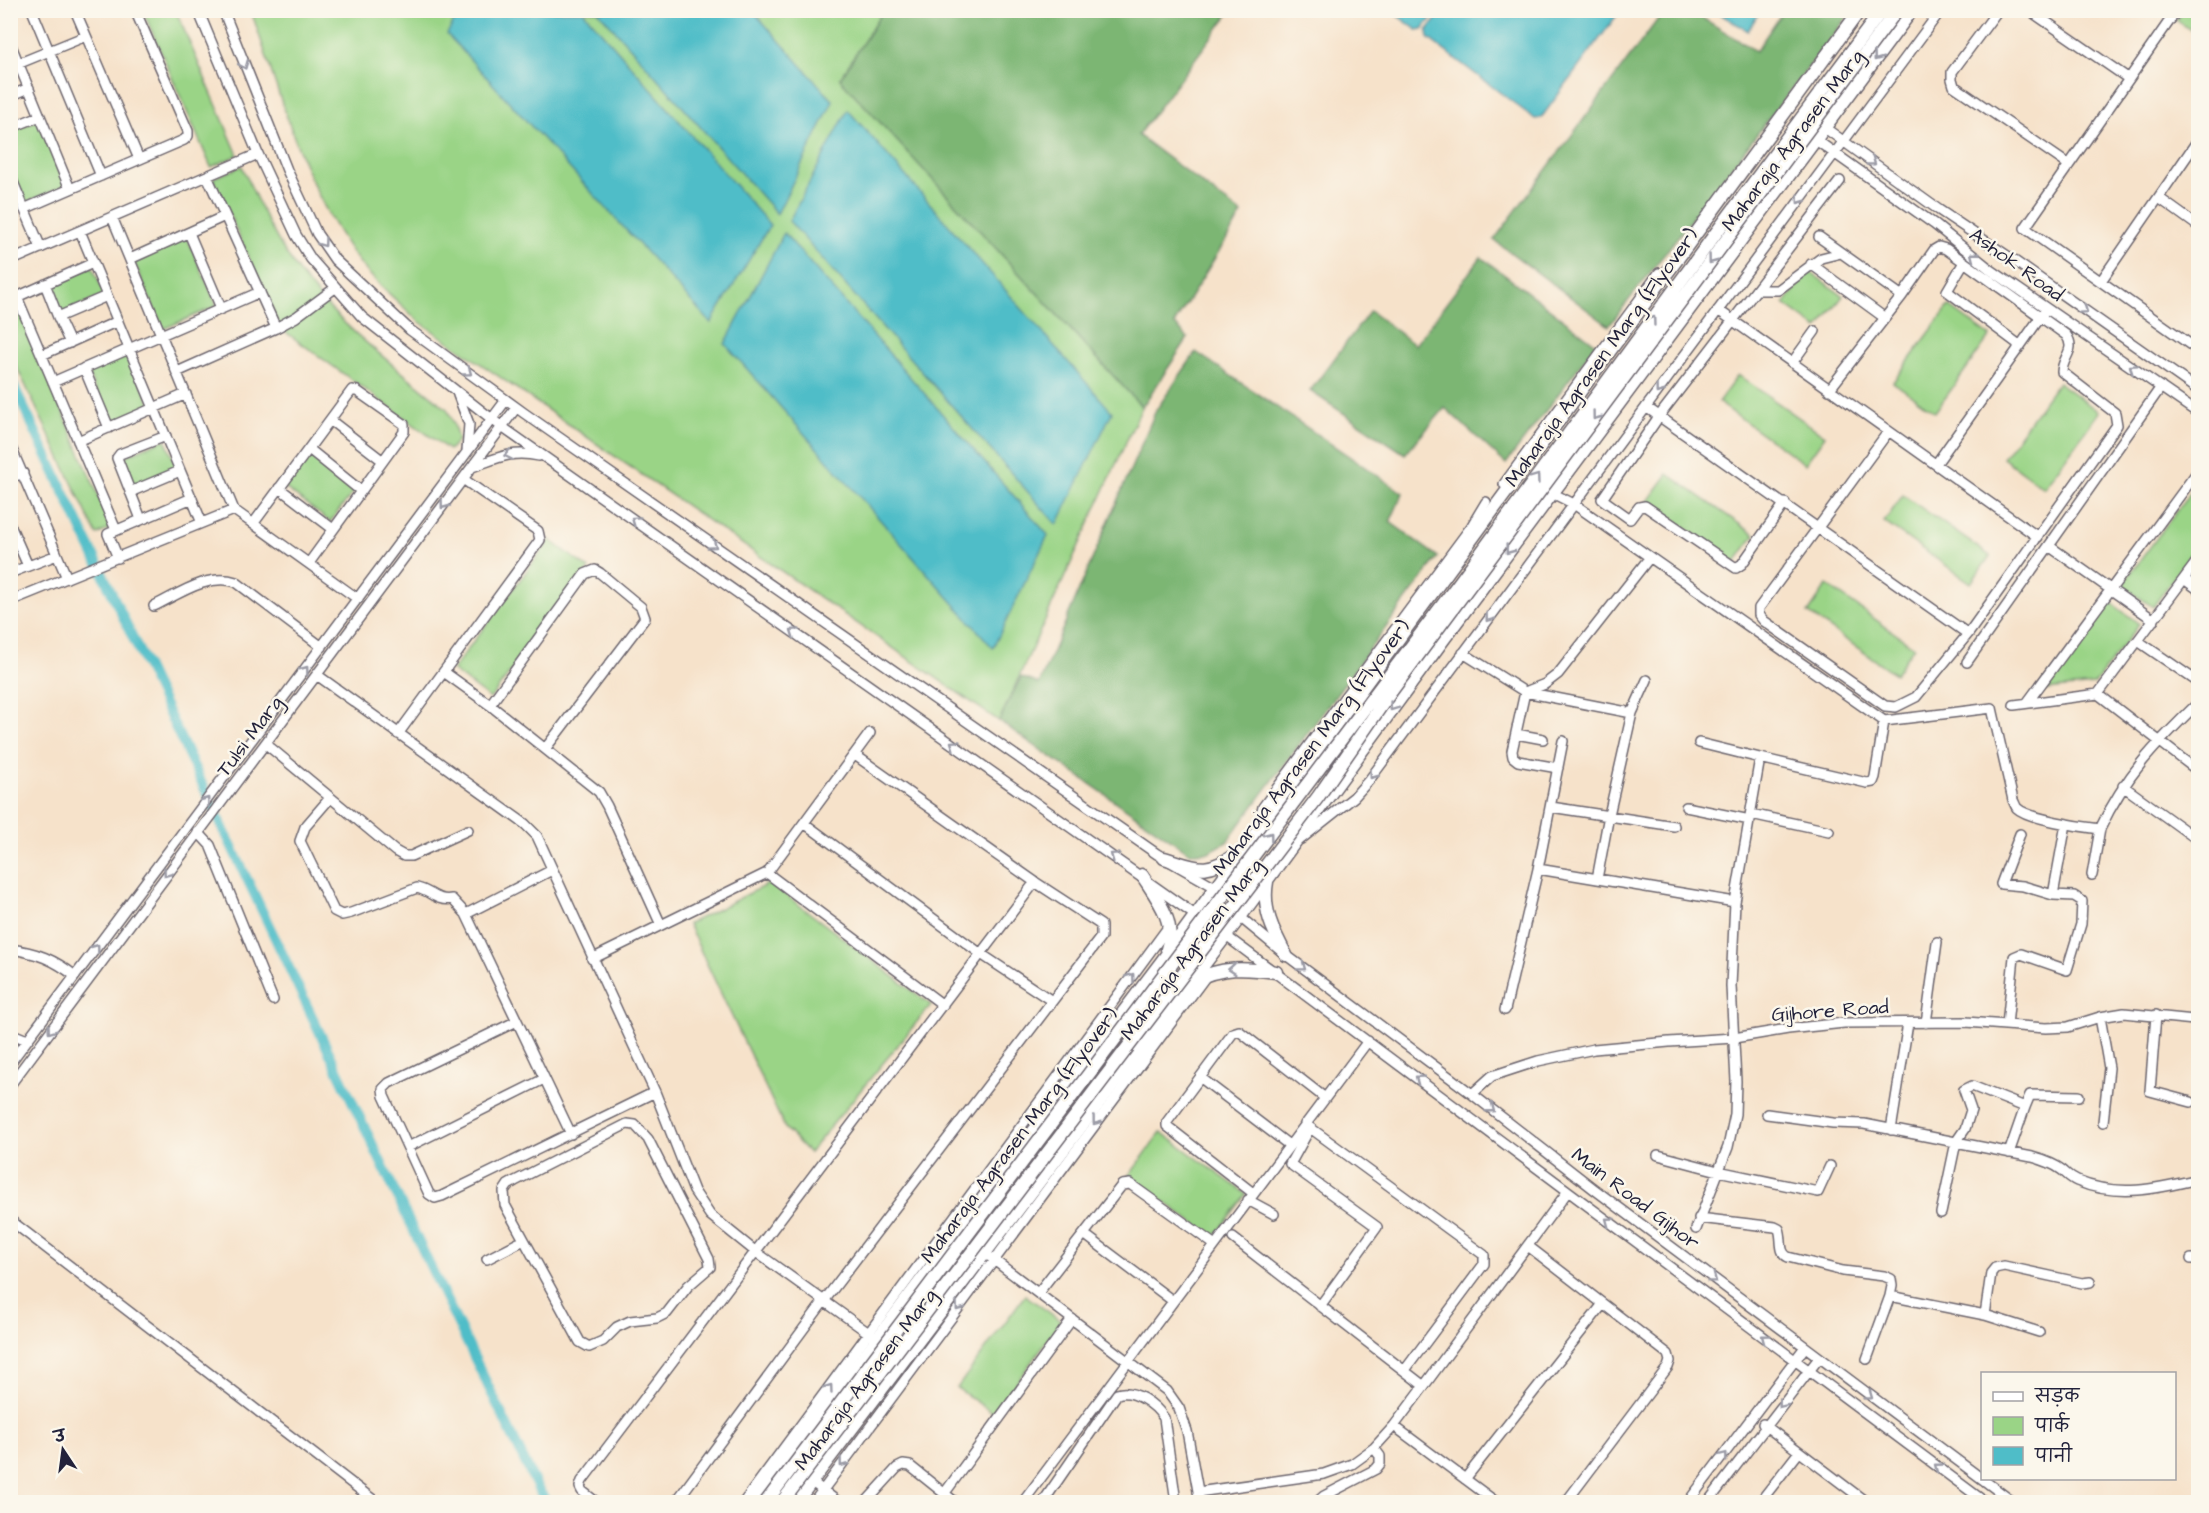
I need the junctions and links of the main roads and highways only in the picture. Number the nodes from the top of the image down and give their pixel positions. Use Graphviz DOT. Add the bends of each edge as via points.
graph roads {
  1 [pos="1858,10"];
  2 [pos="1882,10"];
  3 [pos="1897,10"];
  4 [pos="1912,10"];
  5 [pos="1594,373"];
  6 [pos="1624,397"];
  7 [pos="1416,613"];
  8 [pos="1445,636"];
  9 [pos="1244,849"];
  10 [pos="1164,858"];
  11 [pos="1142,875"];
  12 [pos="1267,881"];
  13 [pos="1286,955"];
  14 [pos="1162,961"];
  15 [pos="1276,972"];
  16 [pos="1190,984"];
  17 [pos="1047,1114"];
  18 [pos="1076,1134"];
  19 [pos="828,1404"];
  20 [pos="856,1424"];
  21 [pos="753,1503"];
  22 [pos="766,1503"];
  23 [pos="782,1503"];
  24 [pos="796,1503"];
  1 -- 5 [label="main road, Maharaja Agrasen Marg"];
  22 -- 2 [label="main road, Maharaja Agrasen Marg (Flyover), one-way, bridge" via="1445,602"];
  3 -- 23 [label="main road, Maharaja Agrasen Marg (Flyover), one-way, bridge" via="1390,693 1318,797"];
  4 -- 6 [label="main road, Maharaja Agrasen Marg, one-way"];
  5 -- 6 [label="main road"];
  5 -- 7 [label="main road, Maharaja Agrasen Marg"];
  6 -- 8 [label="main road, Maharaja Agrasen Marg, one-way"];
  7 -- 8 [label="main road"];
  7 -- 9 [label="main road, Maharaja Agrasen Marg"];
  8 -- 12 [label="main road, Maharaja Agrasen Marg, one-way"];
  9 -- 10 [label="main road" via="1211,868 1199,869"];
  9 -- 14 [label="main road, Maharaja Agrasen Marg"];
  11 -- 14 [label="main road" via="1167,916 1171,937"];
  12 -- 13 [label="main road" via="1266,907"];
  12 -- 16 [label="main road, Maharaja Agrasen Marg"];
  14 -- 17 [label="main road, Maharaja Agrasen Marg"];
  15 -- 16 [label="main road, one-way" via="1244,968 1208,974"];
  16 -- 18 [label="main road, Maharaja Agrasen Marg"];
  17 -- 18 [label="main road"];
  17 -- 19 [label="main road, Maharaja Agrasen Marg" via="873,1336"];
  18 -- 20 [label="main road, Maharaja Agrasen Marg" via="989,1256"];
  19 -- 20 [label="main road"];
  19 -- 21 [label="main road, Maharaja Agrasen Marg"];
  20 -- 24 [label="main road, Maharaja Agrasen Marg"];
}
